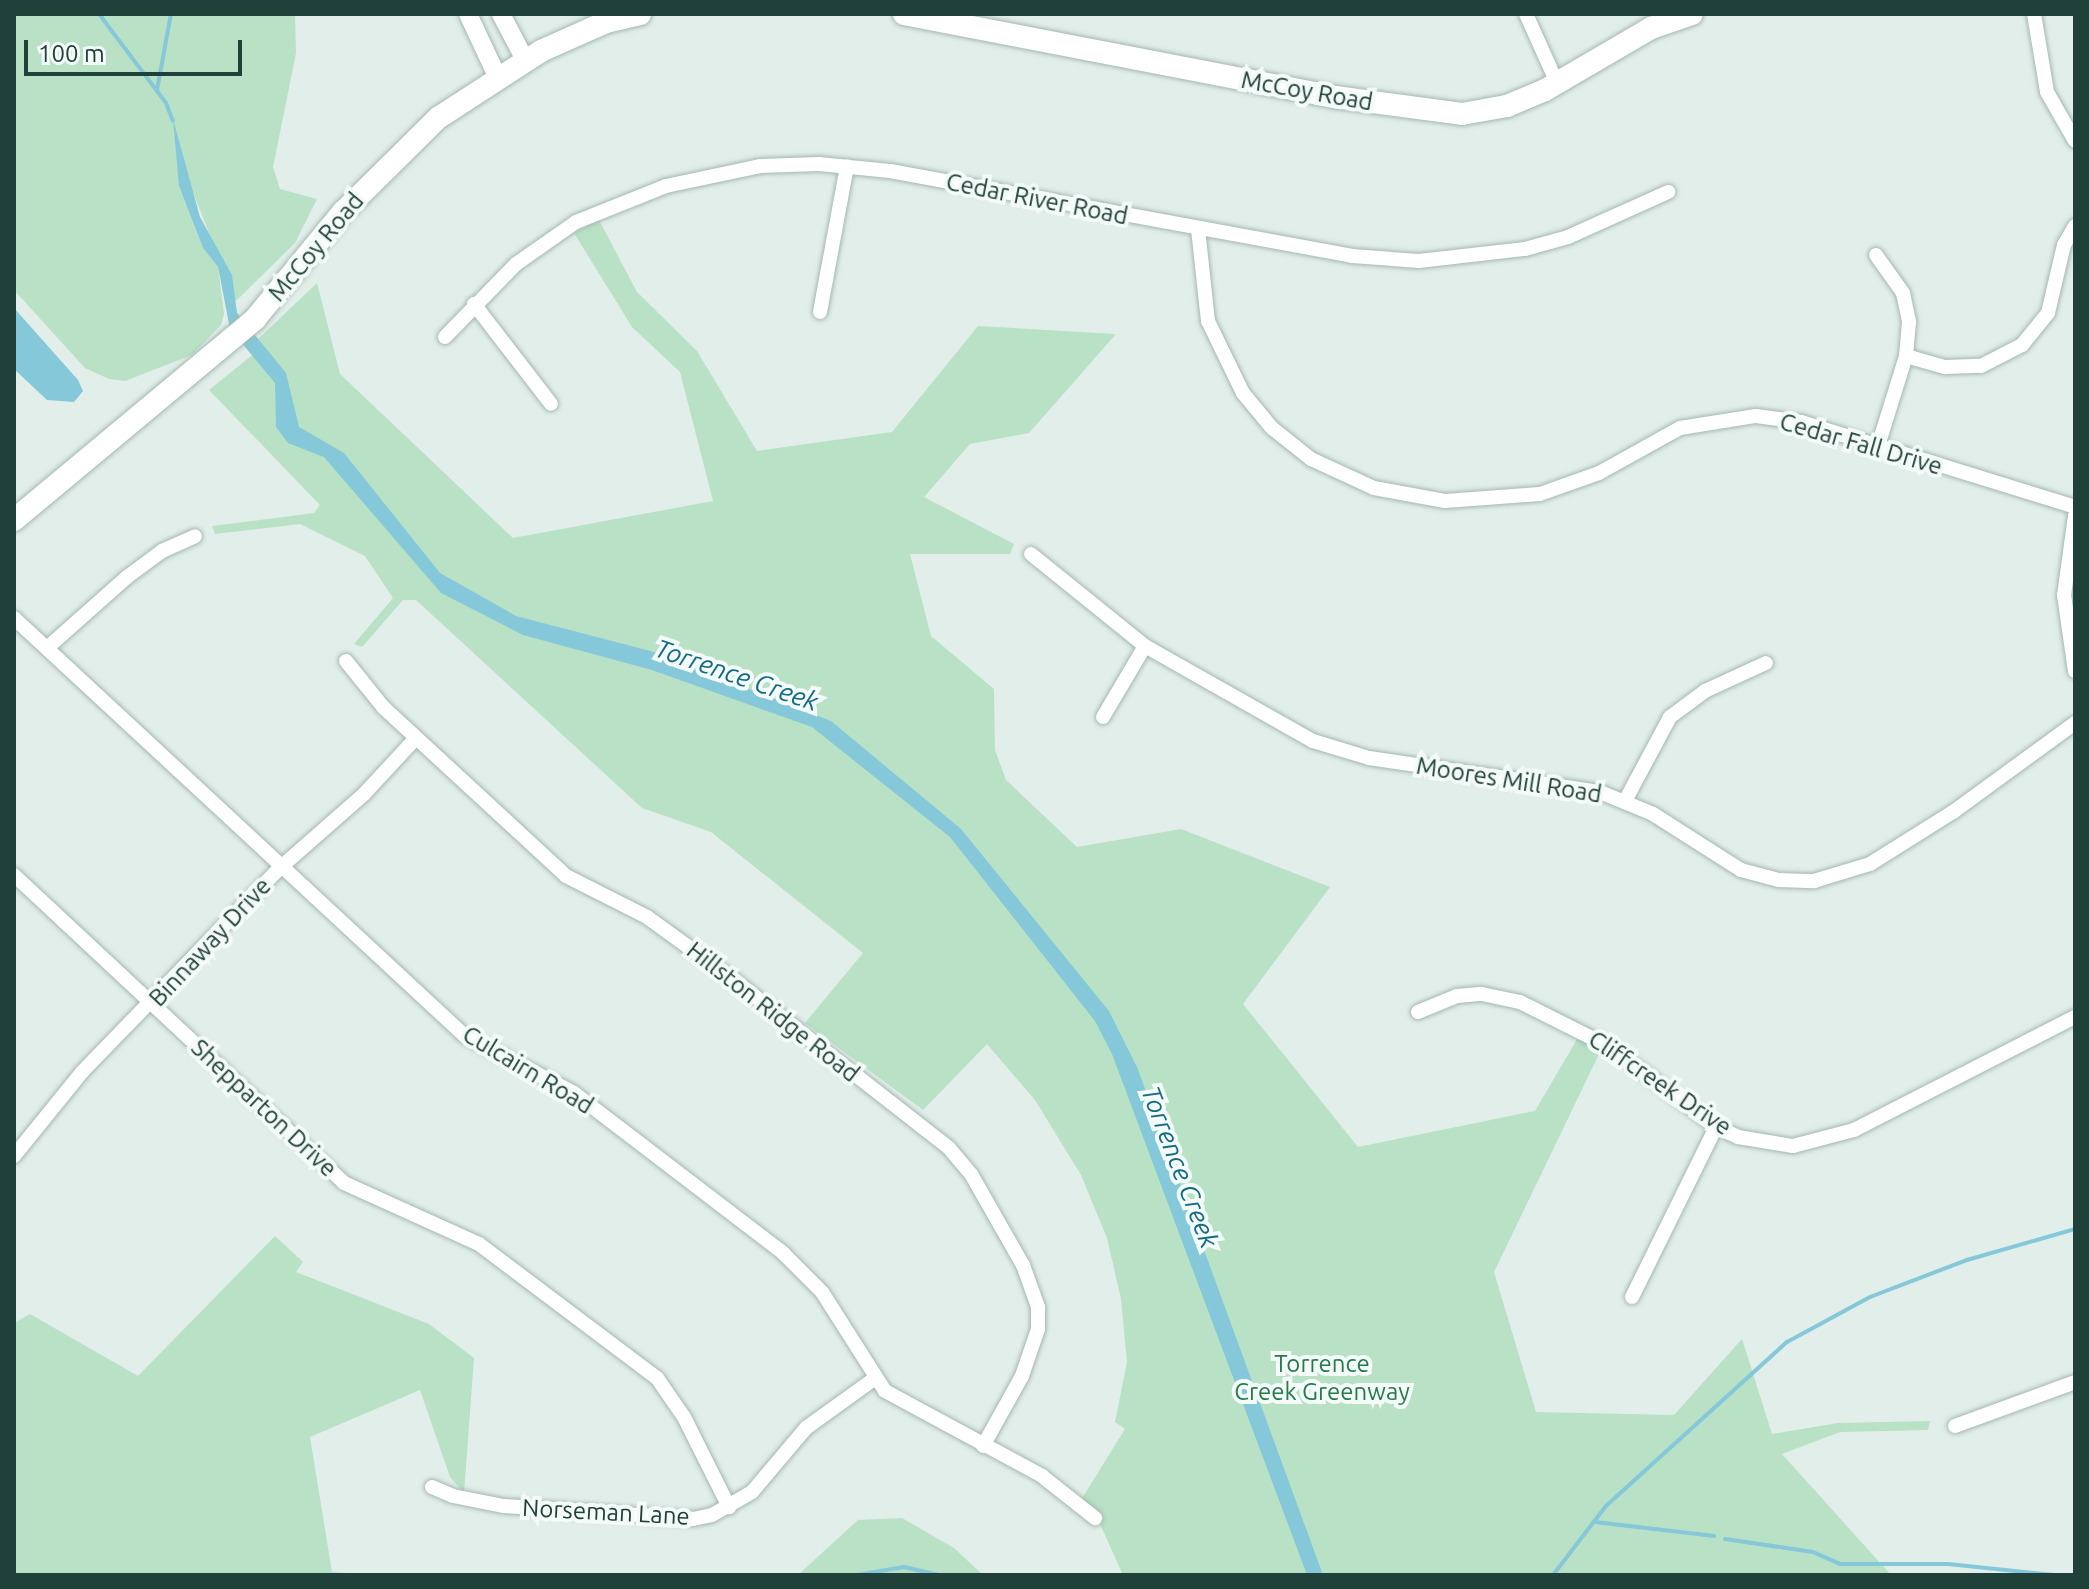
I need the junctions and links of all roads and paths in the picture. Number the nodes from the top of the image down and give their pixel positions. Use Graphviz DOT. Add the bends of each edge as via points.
graph roads {
  1 [pos="468,14"];
  2 [pos="501,14"];
  3 [pos="640,14"];
  4 [pos="1526,14"];
  5 [pos="1692,14"];
  6 [pos="2034,14"];
  7 [pos="913,15"];
  8 [pos="606,18"];
  9 [pos="525,60"];
  10 [pos="497,76"];
  11 [pos="1557,83"];
  12 [pos="2075,141"];
  13 [pos="847,166"];
  14 [pos="1668,192"];
  15 [pos="2075,226"];
  16 [pos="1198,229"];
  17 [pos="1876,255"];
  18 [pos="474,304"];
  19 [pos="820,312"];
  20 [pos="445,337"];
  21 [pos="1906,356"];
  22 [pos="551,404"];
  23 [pos="1878,446"];
  24 [pos="2075,507"];
  25 [pos="2075,516"];
  26 [pos="14,520"];
  27 [pos="195,536"];
  28 [pos="1031,554"];
  29 [pos="14,618"];
  30 [pos="1145,646"];
  31 [pos="47,648"];
  32 [pos="346,661"];
  33 [pos="1766,663"];
  34 [pos="2075,671"];
  35 [pos="1103,717"];
  36 [pos="2075,723"];
  37 [pos="416,738"];
  38 [pos="1625,801"];
  39 [pos="281,867"];
  40 [pos="14,875"];
  41 [pos="153,1003"];
  42 [pos="1418,1012"];
  43 [pos="2075,1017"];
  44 [pos="1716,1127"];
  45 [pos="14,1156"];
  46 [pos="1632,1297"];
  47 [pos="874,1379"];
  48 [pos="2075,1382"];
  49 [pos="1955,1426"];
  50 [pos="983,1446"];
  51 [pos="432,1487"];
  52 [pos="729,1507"];
  53 [pos="1095,1518"];
  1 -- 10 [label="street"];
  2 -- 9 [label="street"];
  3 -- 8 [label="main road, McCoy Road"];
  4 -- 11 [label="street"];
  5 -- 11 [label="main road, McCoy Road" via="1651,28"];
  6 -- 12 [label="street" via="2047,92"];
  7 -- 11 [label="main road, McCoy Road" via="1438,113 1496,108"];
  8 -- 9 [label="main road, McCoy Road"];
  9 -- 10 [label="main road, McCoy Road"];
  10 -- 26 [label="main road, McCoy Road" via="394,158 255,319"];
  13 -- 16 [label="street, Cedar River Road"];
  13 -- 18 [label="street, Cedar River Road" via="735,170 623,200 552,237"];
  13 -- 19 [label="street"];
  14 -- 16 [label="street, Cedar River Road" via="1568,237 1454,260 1375,259"];
  15 -- 21 [label="street" via="2064,245 2048,313 2022,345 1981,366 1945,367"];
  16 -- 23 [label="street, Cedar Fall Drive" via="1208,321 1243,393 1272,428 1311,459 1374,488 1445,501 1540,494 1599,473 1680,428 1733,417 1779,418"];
  17 -- 21 [label="street" via="1908,309"];
  18 -- 20 [label="street, Cedar River Road"];
  18 -- 22 [label="street"];
  21 -- 23 [label="street"];
  23 -- 24 [label="street, Cedar Fall Drive"];
  25 -- 34 [label="street" via="2064,595"];
  27 -- 31 [label="street" via="139,568"];
  28 -- 30 [label="street, Moores Mill Road"];
  29 -- 31 [label="street, Culcairn Road"];
  30 -- 35 [label="street"];
  30 -- 38 [label="street, Moores Mill Road" via="1332,748 1369,758 1572,786"];
  31 -- 39 [label="street, Culcairn Road"];
  32 -- 37 [label="street, Hillston Ridge Road"];
  33 -- 38 [label="street" via="1705,691 1670,717"];
  36 -- 38 [label="street, Moores Mill Road" via="1953,812 1870,864 1814,881 1778,880 1741,870"];
  37 -- 39 [label="street, Binnaway Drive" via="364,794"];
  37 -- 50 [label="street, Hillston Ridge Road" via="566,876 647,917 734,980 949,1148 971,1174 1023,1265 1038,1307 1038,1329 1027,1364"];
  39 -- 41 [label="street, Binnaway Drive"];
  39 -- 47 [label="street, Culcairn Road" via="465,1036 574,1093 783,1253 822,1292"];
  40 -- 41 [label="street, Shepparton Drive"];
  41 -- 45 [label="street, Binnaway Drive" via="82,1072"];
  41 -- 52 [label="street, Shepparton Drive" via="344,1183 479,1244 657,1378 678,1405"];
  42 -- 44 [label="street, Cliffcreek Drive" via="1457,996 1482,994 1520,1002 1610,1047"];
  43 -- 44 [label="street, Cliffcreek Drive" via="1838,1137 1776,1145"];
  44 -- 46 [label="street"];
  47 -- 50 [label="street, Culcairn Road" via="904,1405"];
  47 -- 52 [label="street, Norseman Lane" via="806,1428 764,1480"];
  48 -- 49 [label="street"];
  50 -- 53 [label="street, Culcairn Road" via="1052,1482"];
  51 -- 52 [label="street, Norseman Lane" via="504,1506 693,1519"];
}
